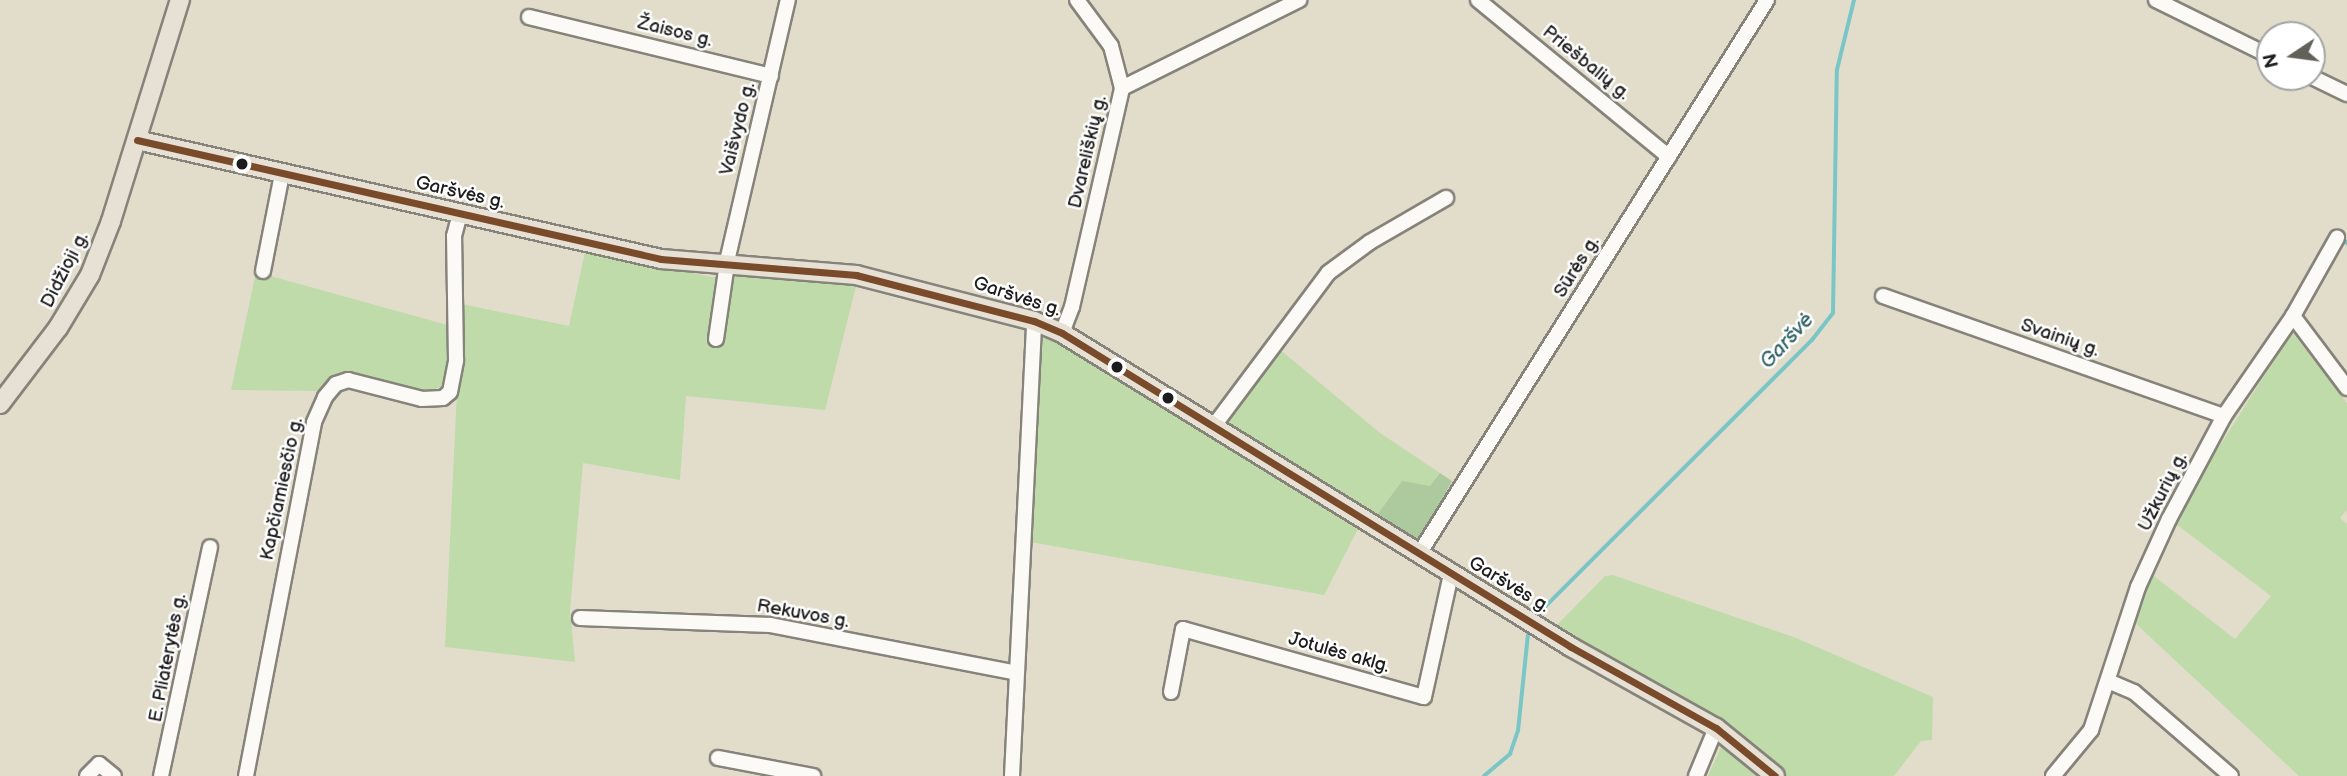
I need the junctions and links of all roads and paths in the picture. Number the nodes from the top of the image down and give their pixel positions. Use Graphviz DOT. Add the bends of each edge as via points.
graph roads {
  1 [pos="180,0"];
  2 [pos="788,0"];
  3 [pos="1077,0"];
  4 [pos="1299,0"];
  5 [pos="1478,0"];
  6 [pos="1767,0"];
  7 [pos="2156,0"];
  8 [pos="529,17"];
  9 [pos="2256,49"];
  10 [pos="771,76"];
  11 [pos="2326,84"];
  12 [pos="1122,88"];
  13 [pos="2347,94"];
  14 [pos="137,140"];
  15 [pos="1669,157"];
  16 [pos="282,174"];
  17 [pos="1446,198"];
  18 [pos="460,215"];
  19 [pos="2337,238"];
  20 [pos="726,267"];
  21 [pos="263,271"];
  22 [pos="1883,296"];
  23 [pos="2293,316"];
  24 [pos="1034,321"];
  25 [pos="1062,333"];
  26 [pos="716,338"];
  27 [pos="2347,388"];
  28 [pos="0,404"];
  29 [pos="2224,416"];
  30 [pos="1213,427"];
  31 [pos="210,547"];
  32 [pos="1419,555"];
  33 [pos="1451,573"];
  34 [pos="580,618"];
  35 [pos="1016,673"];
  36 [pos="2108,681"];
  37 [pos="1171,692"];
  38 [pos="1716,728"];
  39 [pos="718,758"];
  40 [pos="87,776"];
  41 [pos="114,776"];
  42 [pos="161,776"];
  43 [pos="246,776"];
  44 [pos="813,776"];
  45 [pos="1012,776"];
  46 [pos="1696,776"];
  47 [pos="1775,776"];
  48 [pos="2053,776"];
  49 [pos="2231,776"];
  1 -- 14 [label="main road, Didžioji g."];
  2 -- 10 [label="street, Vaišvydo g."];
  3 -- 12 [label="street" via="1111,46"];
  4 -- 12 [label="street, Dvareliškių g."];
  5 -- 15 [label="street, Priešbalių g."];
  6 -- 15 [label="street, Sūrės g."];
  7 -- 9 [label="street"];
  8 -- 10 [label="street, Žaisos g."];
  10 -- 20 [label="street, Vaišvydo g."];
  11 -- 13 [label="street"];
  12 -- 25 [label="street, Dvareliškių g." via="1072,307"];
  14 -- 16 [label="main road, Garšvės g."];
  14 -- 28 [label="main road, Didžioji g." via="90,275 58,328"];
  15 -- 32 [label="street, Sūrės g."];
  16 -- 18 [label="main road, Garšvės g."];
  16 -- 21 [label="street"];
  17 -- 30 [label="street" via="1370,242 1328,273"];
  18 -- 20 [label="main road, Garšvės g." via="661,259"];
  18 -- 43 [label="street, Kapčiamiesčio g." via="454,236 456,360 450,392 443,398 422,399 348,380 325,397 314,422"];
  19 -- 23 [label="street, Užkurių g."];
  20 -- 24 [label="main road, Garšvės g." via="803,268 856,275"];
  20 -- 26 [label="street, Vaišvydo g."];
  22 -- 29 [label="street, Svainių g."];
  23 -- 27 [label="street"];
  23 -- 29 [label="street, Užkurių g."];
  24 -- 25 [label="main road, Garšvės g."];
  24 -- 35 [label="street"];
  25 -- 30 [label="main road, Garšvės g."];
  29 -- 36 [label="street, Užkurių g." via="2138,587"];
  30 -- 32 [label="main road, Garšvės g."];
  31 -- 42 [label="street, E. Pliaterytės g."];
  32 -- 33 [label="main road, Garšvės g."];
  33 -- 37 [label="street, Jotulės aklg." via="1424,697 1183,629"];
  33 -- 38 [label="main road, Garšvės g."];
  34 -- 35 [label="street, Rekuvos g." via="770,625"];
  35 -- 45 [label="street"];
  36 -- 48 [label="street, Užkurių g." via="2091,730"];
  36 -- 49 [label="street" via="2134,692"];
  38 -- 46 [label="street"];
  38 -- 47 [label="main road, Garšvės g."];
  39 -- 44 [label="street"];
  40 -- 41 [label="street" via="99,764"];
}
